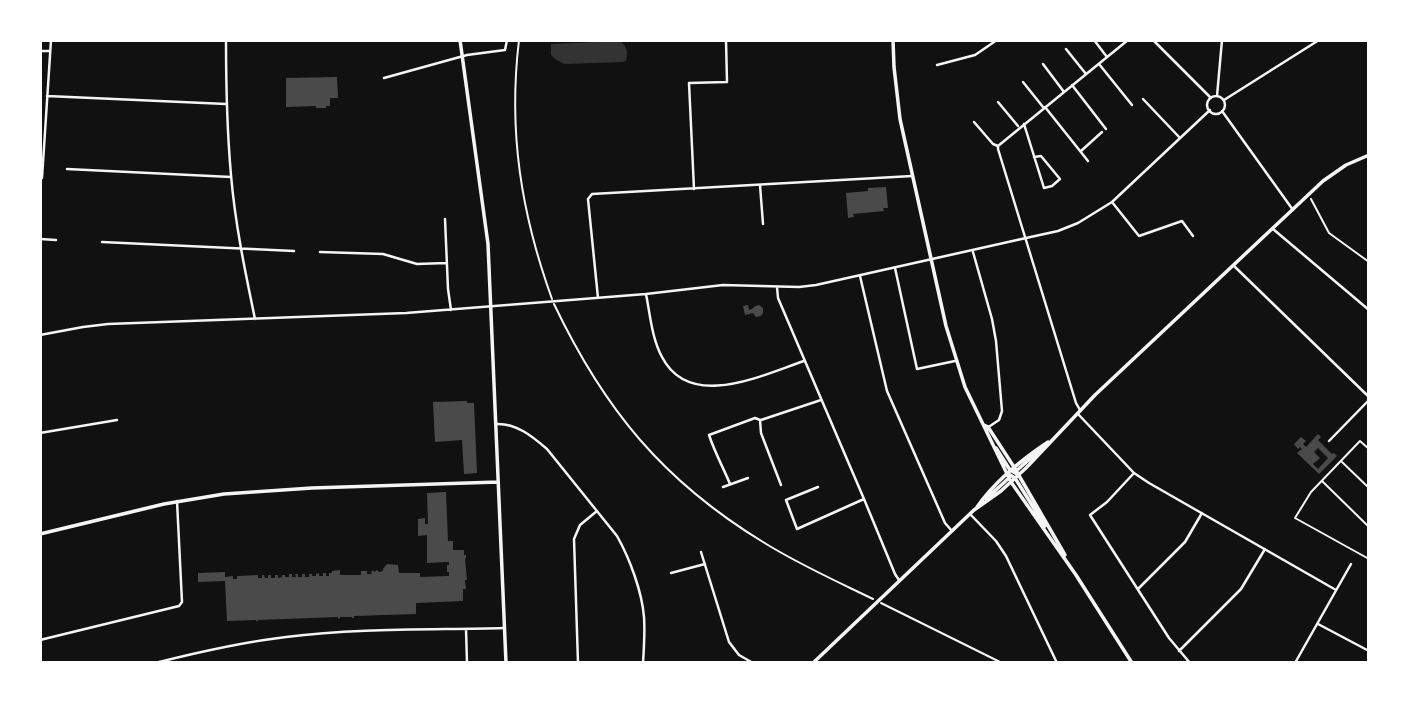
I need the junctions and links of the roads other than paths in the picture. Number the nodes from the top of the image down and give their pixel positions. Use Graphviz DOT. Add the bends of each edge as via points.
graph roads {
  1 [pos="51,40"];
  2 [pos="226,40"];
  3 [pos="460,40"];
  4 [pos="507,40"];
  5 [pos="726,40"];
  6 [pos="894,40"];
  7 [pos="997,40"];
  8 [pos="1094,40"];
  9 [pos="1128,40"];
  10 [pos="1153,40"];
  11 [pos="1222,40"];
  12 [pos="1319,40"];
  13 [pos="1066,49"];
  14 [pos="40,51"];
  15 [pos="50,51"];
  16 [pos="462,57"];
  17 [pos="1107,57"];
  18 [pos="1043,64"];
  19 [pos="1099,64"];
  20 [pos="937,65"];
  21 [pos="1086,74"];
  22 [pos="384,78"];
  23 [pos="1023,82"];
  24 [pos="1072,85"];
  25 [pos="1064,92"];
  26 [pos="47,96"];
  27 [pos="1217,96"];
  28 [pos="1211,98"];
  29 [pos="1143,99"];
  30 [pos="1224,100"];
  31 [pos="998,102"];
  32 [pos="226,104"];
  33 [pos="1132,105"];
  34 [pos="1044,108"];
  35 [pos="1210,110"];
  36 [pos="1222,111"];
  37 [pos="40,115"];
  38 [pos="46,115"];
  39 [pos="974,122"];
  40 [pos="1024,124"];
  41 [pos="1019,128"];
  42 [pos="1106,128"];
  43 [pos="1102,132"];
  44 [pos="1180,138"];
  45 [pos="998,148"];
  46 [pos="1081,152"];
  47 [pos="1369,155"];
  48 [pos="1034,158"];
  49 [pos="1088,161"];
  50 [pos="67,169"];
  51 [pos="912,176"];
  52 [pos="231,177"];
  53 [pos="40,178"];
  54 [pos="760,185"];
  55 [pos="694,189"];
  56 [pos="1112,202"];
  57 [pos="1293,210"];
  58 [pos="445,219"];
  59 [pos="763,224"];
  60 [pos="1273,229"];
  61 [pos="1193,236"];
  62 [pos="40,239"];
  63 [pos="1026,239"];
  64 [pos="56,240"];
  65 [pos="102,242"];
  66 [pos="241,249"];
  67 [pos="294,250"];
  68 [pos="972,251"];
  69 [pos="320,252"];
  70 [pos="930,260"];
  71 [pos="446,263"];
  72 [pos="1234,265"];
  73 [pos="895,268"];
  74 [pos="860,275"];
  75 [pos="776,287"];
  76 [pos="646,294"];
  77 [pos="598,298"];
  78 [pos="492,307"];
  79 [pos="451,310"];
  80 [pos="1369,310"];
  81 [pos="255,319"];
  82 [pos="40,335"];
  83 [pos="956,360"];
  84 [pos="804,361"];
  85 [pos="1369,398"];
  86 [pos="821,400"];
  87 [pos="1079,412"];
  88 [pos="117,420"];
  89 [pos="760,420"];
  90 [pos="496,424"];
  91 [pos="986,428"];
  92 [pos="40,433"];
  93 [pos="1053,439"];
  94 [pos="1329,441"];
  95 [pos="1134,473"];
  96 [pos="1013,474"];
  97 [pos="748,478"];
  98 [pos="498,482"];
  99 [pos="730,484"];
  100 [pos="781,485"];
  101 [pos="723,487"];
  102 [pos="818,487"];
  103 [pos="864,499"];
  104 [pos="177,501"];
  105 [pos="597,511"];
  106 [pos="972,512"];
  107 [pos="1202,513"];
  108 [pos="952,531"];
  109 [pos="40,534"];
  110 [pos="1265,549"];
  111 [pos="701,552"];
  112 [pos="705,564"];
  113 [pos="1351,564"];
  114 [pos="671,573"];
  115 [pos="1076,575"];
  116 [pos="900,581"];
  117 [pos="1138,589"];
  118 [pos="1336,590"];
  119 [pos="1318,624"];
  120 [pos="504,628"];
  121 [pos="466,629"];
  122 [pos="40,640"];
  123 [pos="1369,651"];
  124 [pos="1179,652"];
  125 [pos="1297,662"];
  126 [pos="155,663"];
  127 [pos="467,663"];
  128 [pos="506,663"];
  129 [pos="578,663"];
  130 [pos="643,663"];
  131 [pos="753,663"];
  132 [pos="813,663"];
  133 [pos="1057,663"];
  134 [pos="1132,663"];
  135 [pos="1190,663"];
  1 -- 15 [label="street"];
  2 -- 32 [label="street"];
  3 -- 16 [label="street"];
  4 -- 16 [label="street" via="505,50"];
  5 -- 55 [label="street" via="727,82 689,83"];
  6 -- 51 [label="street" via="896,90"];
  7 -- 20 [label="street" via="975,55"];
  8 -- 17 [label="street"];
  9 -- 17 [label="street"];
  10 -- 28 [label="street"];
  11 -- 27 [label="street"];
  12 -- 30 [label="street"];
  13 -- 21 [label="street"];
  14 -- 15 [label="street"];
  15 -- 26 [label="street"];
  16 -- 22 [label="street"];
  16 -- 78 [label="street" via="486,219"];
  17 -- 19 [label="street"];
  18 -- 25 [label="street"];
  19 -- 21 [label="street"];
  19 -- 33 [label="street"];
  21 -- 24 [label="street"];
  23 -- 34 [label="street"];
  24 -- 25 [label="street"];
  24 -- 42 [label="street"];
  25 -- 34 [label="street"];
  26 -- 32 [label="street"];
  26 -- 38 [label="street"];
  27 -- 28 [label="street"];
  27 -- 30 [label="street"];
  28 -- 35 [label="street"];
  29 -- 44 [label="street"];
  30 -- 36 [label="street"];
  31 -- 41 [label="street"];
  32 -- 52 [label="street"];
  34 -- 40 [label="street"];
  34 -- 46 [label="street"];
  35 -- 36 [label="street"];
  35 -- 44 [label="street"];
  36 -- 57 [label="street"];
  37 -- 38 [label="street"];
  38 -- 53 [label="street"];
  39 -- 45 [label="street"];
  40 -- 41 [label="street"];
  40 -- 48 [label="street"];
  41 -- 45 [label="street"];
  43 -- 46 [label="street"];
  44 -- 56 [label="street"];
  45 -- 63 [label="street"];
  46 -- 49 [label="street"];
  47 -- 57 [label="street" via="1333,174"];
  48 -- 48 [label="street" via="1044,188 1060,179 1041,156"];
  50 -- 52 [label="street"];
  51 -- 54 [label="street"];
  51 -- 70 [label="street"];
  52 -- 66 [label="street"];
  54 -- 55 [label="street"];
  54 -- 59 [label="street"];
  55 -- 77 [label="street" via="590,196"];
  56 -- 61 [label="street" via="1139,236 1182,221"];
  56 -- 63 [label="street" via="1078,223"];
  57 -- 60 [label="street"];
  58 -- 71 [label="street"];
  60 -- 72 [label="street"];
  60 -- 80 [label="street"];
  62 -- 64 [label="street"];
  63 -- 68 [label="street"];
  63 -- 87 [label="street"];
  65 -- 66 [label="street"];
  66 -- 67 [label="street"];
  66 -- 81 [label="street"];
  68 -- 70 [label="street"];
  68 -- 91 [label="street" via="996,341 1002,411 999,420"];
  69 -- 71 [label="street"];
  70 -- 73 [label="street"];
  70 -- 83 [label="street"];
  71 -- 79 [label="street"];
  72 -- 85 [label="street"];
  72 -- 87 [label="street"];
  73 -- 74 [label="street"];
  73 -- 83 [label="street" via="917,369"];
  74 -- 75 [label="street" via="816,285"];
  74 -- 108 [label="street" via="887,391"];
  75 -- 76 [label="street" via="723,285"];
  75 -- 84 [label="street"];
  76 -- 77 [label="street"];
  76 -- 84 [label="street" via="662,358 689,382 714,387"];
  77 -- 78 [label="street"];
  78 -- 79 [label="street"];
  78 -- 90 [label="street"];
  79 -- 81 [label="street"];
  81 -- 82 [label="street" via="108,324"];
  83 -- 91 [label="street"];
  84 -- 86 [label="street"];
  85 -- 94 [label="street"];
  86 -- 89 [label="street"];
  86 -- 103 [label="street"];
  87 -- 93 [label="street"];
  87 -- 95 [label="street"];
  88 -- 92 [label="street"];
  89 -- 99 [label="street" via="709,435"];
  89 -- 100 [label="street"];
  90 -- 98 [label="street"];
  90 -- 105 [label="street" via="512,425 539,441"];
  91 -- 96 [label="street"];
  91 -- 96 [label="street"];
  93 -- 96 [label="street"];
  93 -- 96 [label="street" via="1024,457"];
  95 -- 107 [label="street"];
  95 -- 117 [label="street" via="1090,515"];
  96 -- 106 [label="street"];
  96 -- 115 [label="street"];
  96 -- 115 [label="street"];
  97 -- 99 [label="street"];
  98 -- 104 [label="street" via="276,490"];
  98 -- 120 [label="street"];
  99 -- 101 [label="street"];
  102 -- 103 [label="street" via="786,500 797,529"];
  103 -- 116 [label="street"];
  104 -- 109 [label="street"];
  104 -- 122 [label="street" via="179,606"];
  105 -- 129 [label="street" via="580,524 574,539"];
  105 -- 130 [label="street" via="623,546 642,603"];
  106 -- 108 [label="street"];
  106 -- 133 [label="street" via="1006,556"];
  107 -- 110 [label="street"];
  107 -- 117 [label="street" via="1185,542"];
  108 -- 116 [label="street"];
  110 -- 118 [label="street"];
  110 -- 124 [label="street" via="1241,589"];
  111 -- 112 [label="street"];
  112 -- 114 [label="street"];
  112 -- 131 [label="street" via="729,642"];
  113 -- 118 [label="street"];
  115 -- 134 [label="street"];
  116 -- 132 [label="street"];
  117 -- 124 [label="street"];
  118 -- 119 [label="street"];
  119 -- 123 [label="street"];
  119 -- 125 [label="street"];
  120 -- 121 [label="street"];
  120 -- 128 [label="street"];
  121 -- 126 [label="street" via="288,636"];
  121 -- 127 [label="street"];
  124 -- 135 [label="street"];
}
